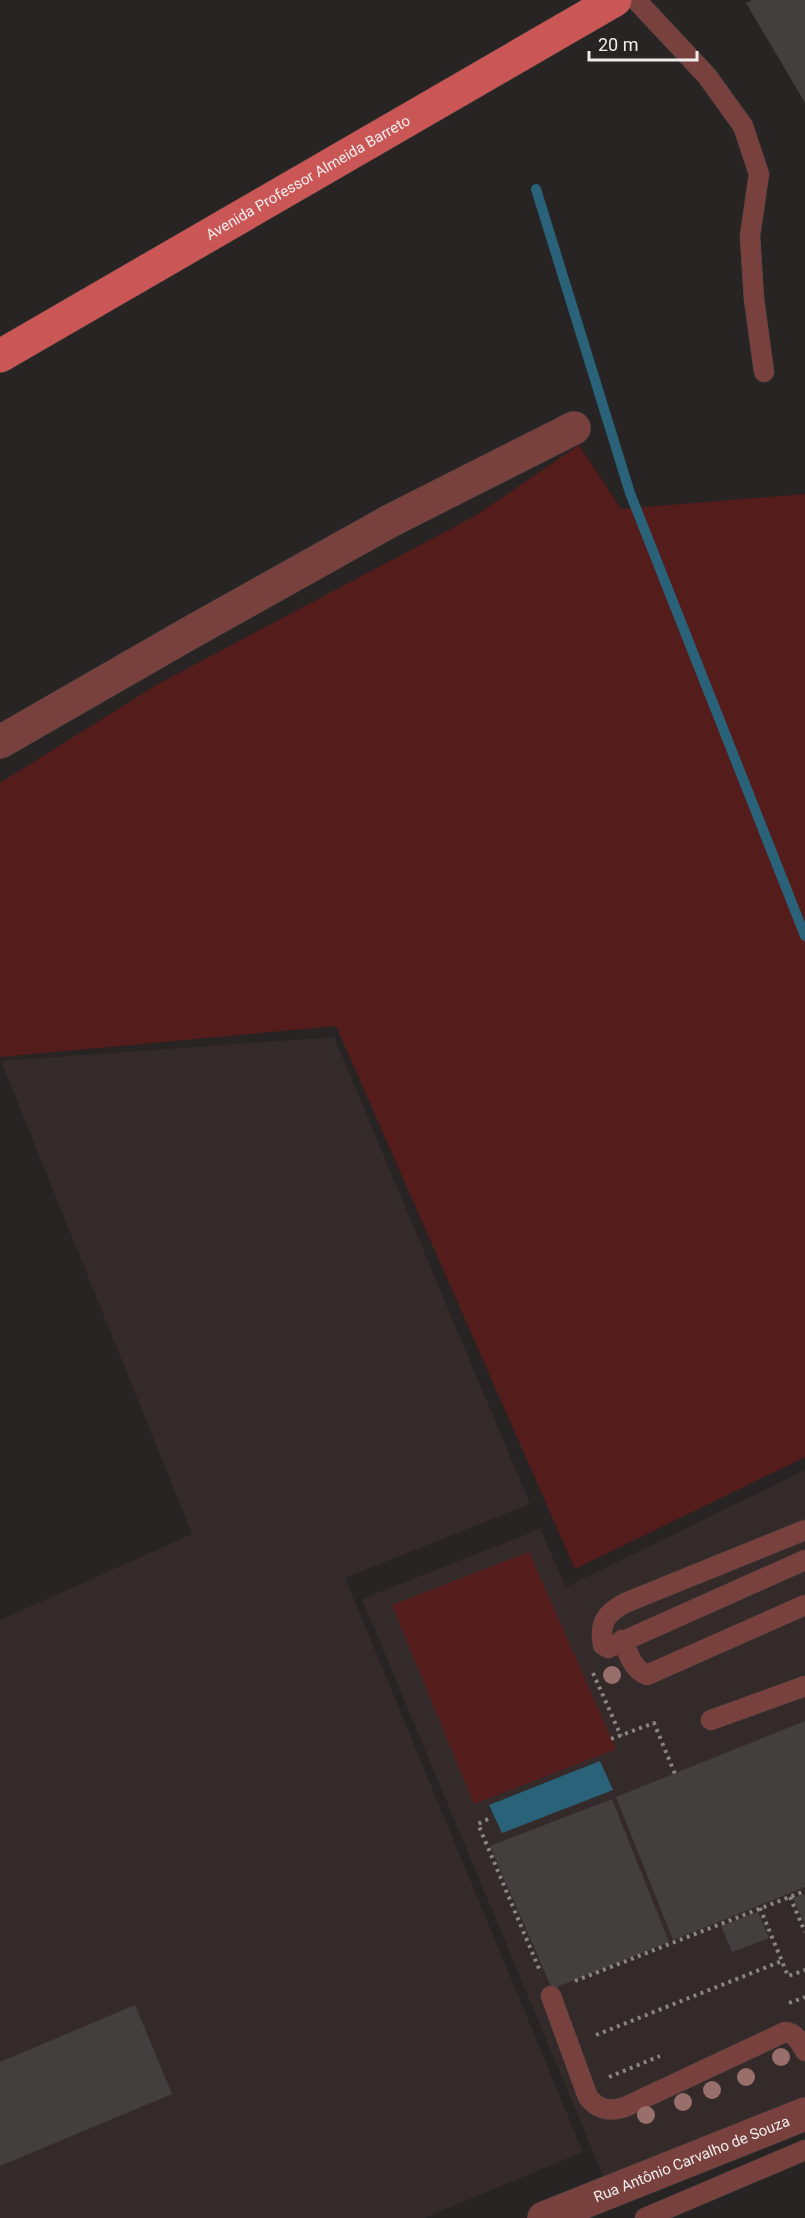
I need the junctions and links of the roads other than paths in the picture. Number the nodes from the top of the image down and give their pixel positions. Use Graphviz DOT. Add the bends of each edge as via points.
graph roads {
  1 [pos="615,0"];
  2 [pos="636,0"];
  3 [pos="0,356"];
  4 [pos="764,372"];
  5 [pos="574,428"];
  6 [pos="0,742"];
  7 [pos="805,1530"];
  8 [pos="805,1560"];
  9 [pos="805,1605"];
  10 [pos="614,1644"];
  11 [pos="805,1686"];
  12 [pos="711,1720"];
  13 [pos="550,1994"];
  14 [pos="805,2051"];
  15 [pos="805,2114"];
  16 [pos="805,2150"];
  17 [pos="544,2218"];
  18 [pos="645,2218"];
  1 -- 3 [label="main road, Avenida Professor Almeida Barreto"];
  2 -- 4 [label="lane" via="707,76 743,126 759,174 750,236"];
  5 -- 6 [label="street" via="390,521"];
  7 -- 10 [label="lane" via="611,1610 604,1620 602,1641"];
  8 -- 10 [label="lane"];
  9 -- 10 [label="lane" via="647,1675 639,1672"];
  11 -- 12 [label="lane"];
  13 -- 14 [label="lane" via="588,2097 603,2109 625,2107 785,2032 791,2032"];
  15 -- 17 [label="street, Rua Antônio Carvalho de Souza"];
  16 -- 18 [label="lane"];
}
